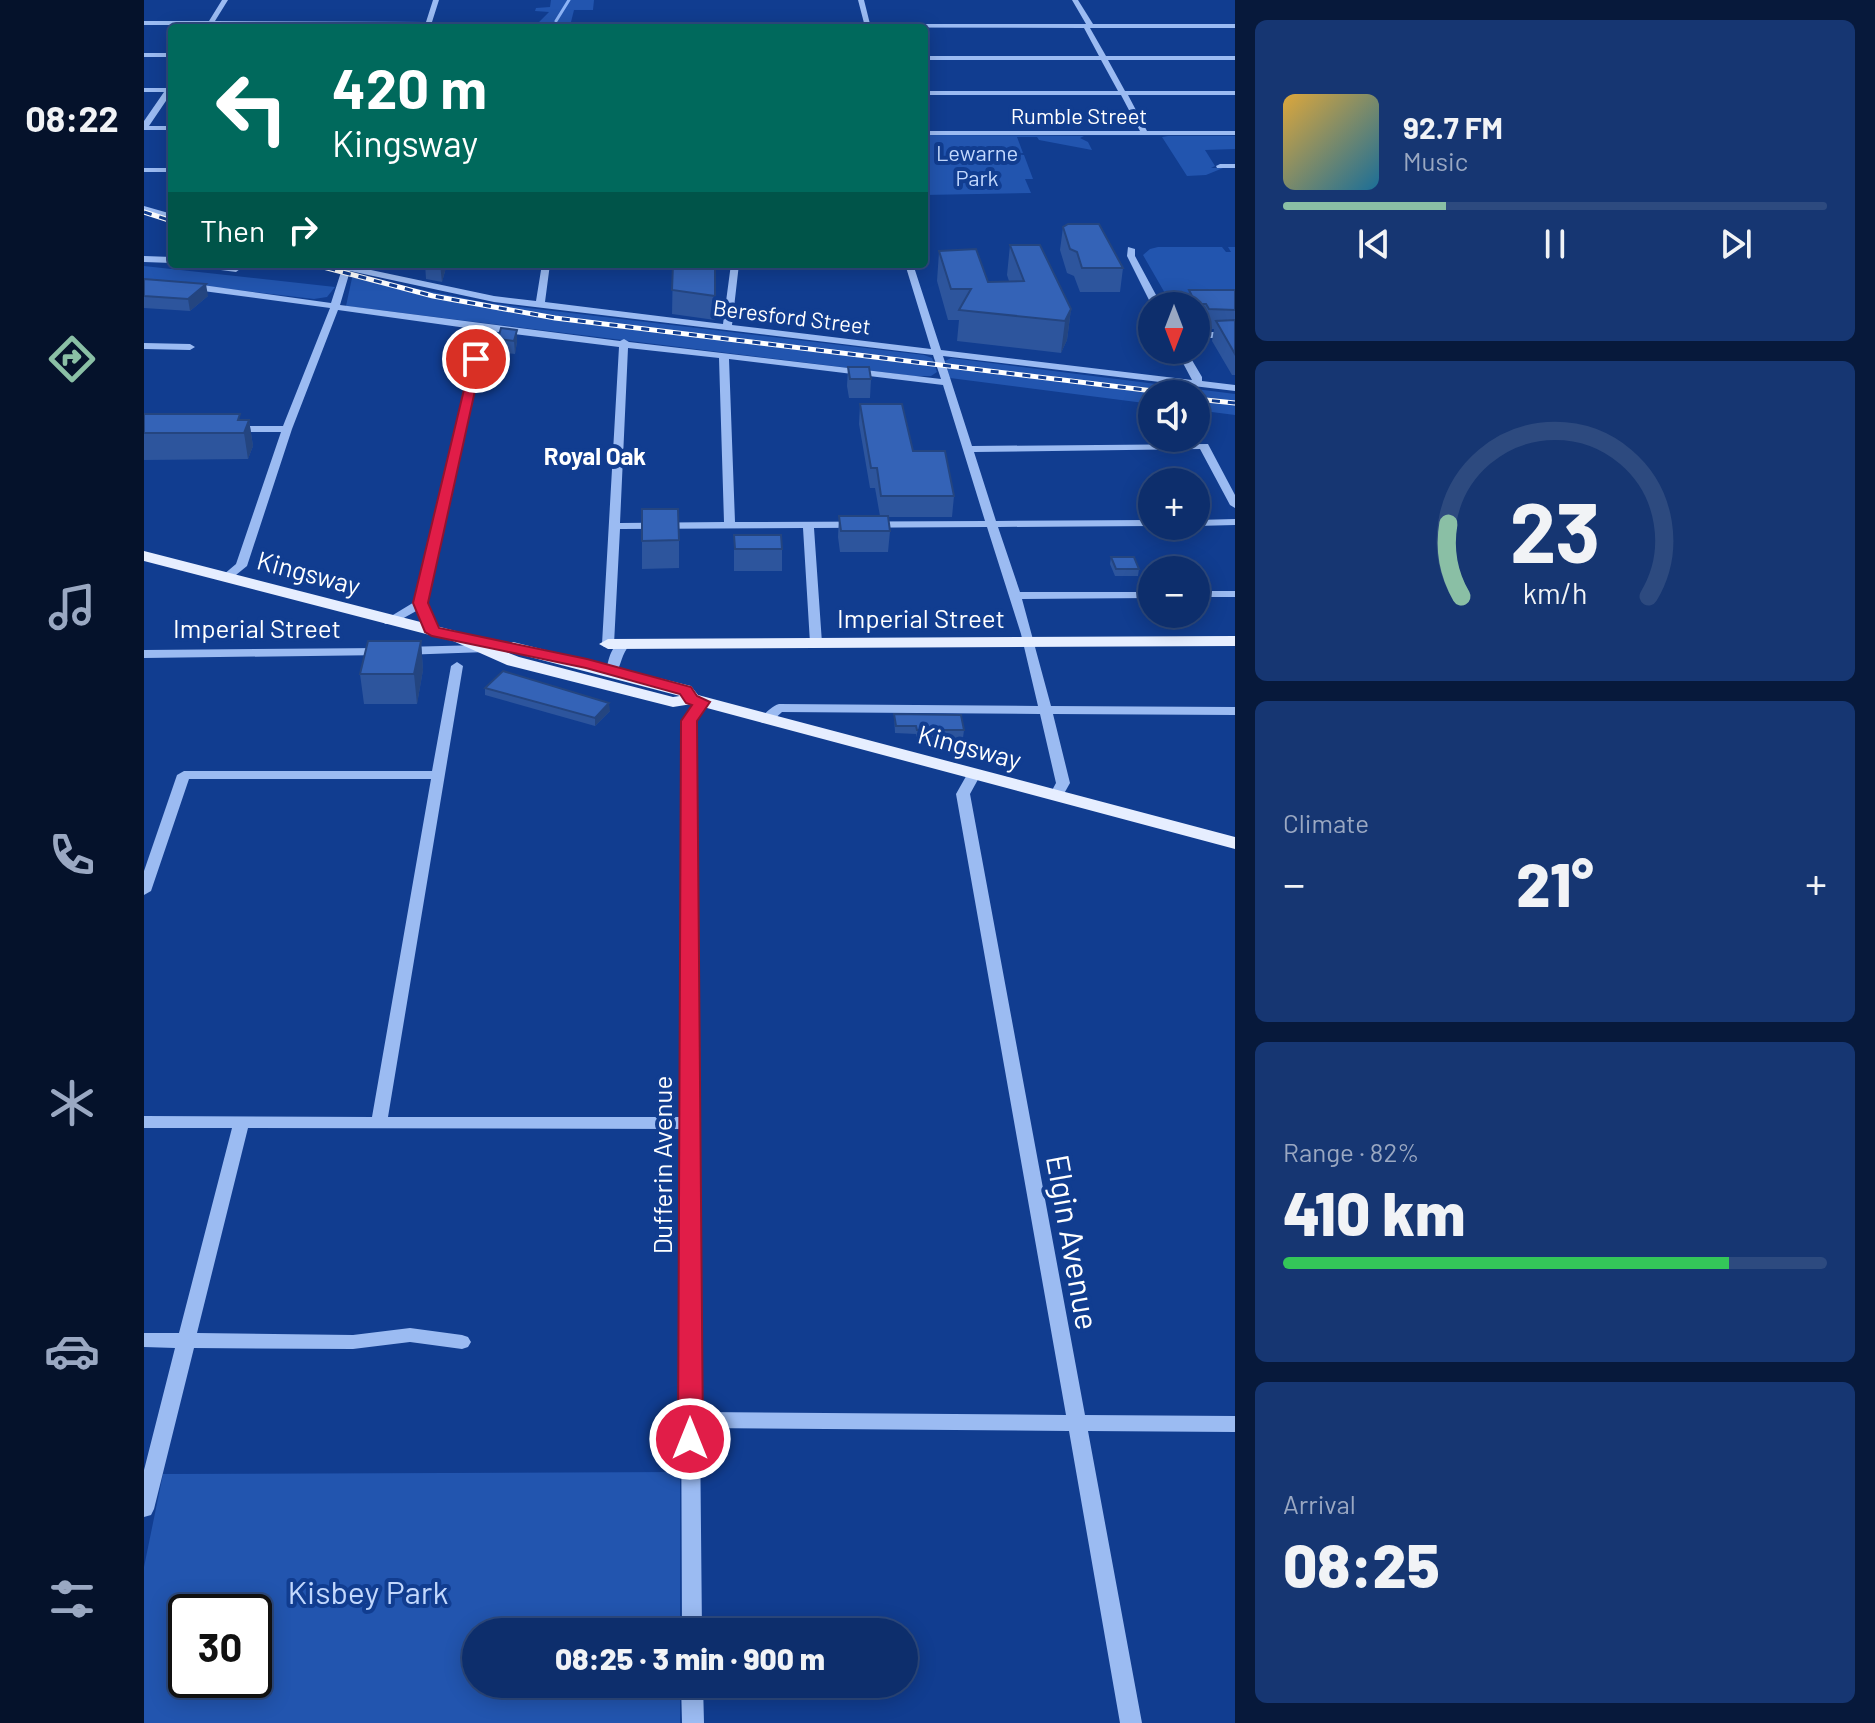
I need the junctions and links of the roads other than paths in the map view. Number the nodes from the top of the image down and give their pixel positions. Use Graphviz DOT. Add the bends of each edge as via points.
graph roads {
  1 [pos="225,0"];
  2 [pos="436,0"];
  3 [pos="861,0"];
  4 [pos="1075,0"];
  5 [pos="144,23"];
  6 [pos="168,24"];
  7 [pos="210,24"];
  8 [pos="428,24"];
  9 [pos="867,24"];
  10 [pos="1088,26"];
  11 [pos="1235,26"];
  12 [pos="928,27"];
  13 [pos="144,55"];
  14 [pos="168,55"];
  15 [pos="928,58"];
  16 [pos="1103,58"];
  17 [pos="1235,58"];
  18 [pos="168,88"];
  19 [pos="144,90"];
  20 [pos="168,92"];
  21 [pos="928,93"];
  22 [pos="1235,93"];
  23 [pos="1123,94"];
  24 [pos="144,127"];
  25 [pos="168,128"];
  26 [pos="928,133"];
  27 [pos="1145,133"];
  28 [pos="1235,133"];
  29 [pos="1220,166"];
  30 [pos="1235,166"];
  31 [pos="144,170"];
  32 [pos="168,170"];
  33 [pos="144,208"];
  34 [pos="168,216"];
  35 [pos="1131,249"];
  36 [pos="144,259"];
  37 [pos="168,260"];
  38 [pos="228,268"];
  39 [pos="346,268"];
  40 [pos="356,268"];
  41 [pos="545,268"];
  42 [pos="734,268"];
  43 [pos="910,268"];
  44 [pos="236,269"];
  45 [pos="183,286"];
  46 [pos="1150,292"];
  47 [pos="540,305"];
  48 [pos="335,306"];
  49 [pos="487,328"];
  50 [pos="727,328"];
  51 [pos="1210,335"];
  52 [pos="1235,335"];
  53 [pos="624,342"];
  54 [pos="144,346"];
  55 [pos="190,347"];
  56 [pos="937,353"];
  57 [pos="724,355"];
  58 [pos="1163,380"];
  59 [pos="945,382"];
  60 [pos="1210,385"];
  61 [pos="1235,388"];
  62 [pos="224,429"];
  63 [pos="287,429"];
  64 [pos="967,449"];
  65 [pos="1235,505"];
  66 [pos="1235,522"];
  67 [pos="1138,523"];
  68 [pos="1210,523"];
  69 [pos="613,526"];
  70 [pos="730,526"];
  71 [pos="808,526"];
  72 [pos="992,526"];
  73 [pos="144,556"];
  74 [pos="227,577"];
  75 [pos="1210,594"];
  76 [pos="1235,594"];
  77 [pos="1138,595"];
  78 [pos="1014,596"];
  79 [pos="421,603"];
  80 [pos="389,621"];
  81 [pos="432,632"];
  82 [pos="460,639"];
  83 [pos="1235,641"];
  84 [pos="816,643"];
  85 [pos="1029,643"];
  86 [pos="616,644"];
  87 [pos="515,648"];
  88 [pos="482,649"];
  89 [pos="144,654"];
  90 [pos="457,666"];
  91 [pos="612,671"];
  92 [pos="697,701"];
  93 [pos="1046,710"];
  94 [pos="1235,711"];
  95 [pos="766,720"];
  96 [pos="974,774"];
  97 [pos="438,775"];
  98 [pos="1056,796"];
  99 [pos="1235,843"];
  100 [pos="144,891"];
  101 [pos="144,1122"];
  102 [pos="241,1123"];
  103 [pos="379,1123"];
  104 [pos="688,1123"];
  105 [pos="144,1340"];
  106 [pos="188,1341"];
  107 [pos="462,1342"];
  108 [pos="690,1420"];
  109 [pos="1076,1422"];
  110 [pos="1235,1424"];
  111 [pos="144,1509"];
  112 [pos="692,1618"];
  113 [pos="692,1698"];
  114 [pos="693,1723"];
  115 [pos="1131,1723"];
  1 -- 7 [label="street"];
  2 -- 8 [label="street"];
  3 -- 9 [label="street"];
  4 -- 10 [label="street"];
  5 -- 6 [label="street"];
  10 -- 11 [label="street"];
  10 -- 12 [label="street"];
  10 -- 16 [label="street"];
  13 -- 14 [label="street"];
  15 -- 16 [label="street"];
  16 -- 17 [label="street"];
  16 -- 23 [label="street"];
  18 -- 19 [label="street"];
  20 -- 24 [label="street"];
  21 -- 23 [label="street"];
  22 -- 23 [label="street"];
  23 -- 27 [label="street"];
  24 -- 25 [label="street"];
  26 -- 27 [label="street, Rumble Street"];
  27 -- 28 [label="street, Rumble Street"];
  29 -- 30 [label="street"];
  31 -- 32 [label="street"];
  33 -- 34 [label="street"];
  35 -- 46 [label="street"];
  36 -- 37 [label="street"];
  38 -- 44 [label="street"];
  39 -- 48 [label="street"];
  40 -- 47 [label="street, Beresford Street"];
  41 -- 47 [label="street"];
  42 -- 50 [label="street"];
  43 -- 56 [label="street"];
  45 -- 48 [label="street, Beresford Street"];
  47 -- 50 [label="street, Beresford Street"];
  48 -- 49 [label="street, Beresford Street"];
  48 -- 63 [label="street"];
  49 -- 53 [label="street, Beresford Street"];
  49 -- 79 [label="street" via="481,335"];
  50 -- 56 [label="street, Beresford Street"];
  51 -- 52 [label="street"];
  53 -- 57 [label="street, Beresford Street"];
  53 -- 69 [label="street"];
  54 -- 55 [label="street"];
  56 -- 58 [label="street, Beresford Street"];
  56 -- 59 [label="street"];
  57 -- 59 [label="street, Beresford Street"];
  57 -- 70 [label="street"];
  59 -- 64 [label="street"];
  60 -- 61 [label="street, Beresford Street"];
  62 -- 63 [label="street"];
  63 -- 74 [label="street" via="241,566"];
  64 -- 65 [label="street" via="1204,446"];
  64 -- 72 [label="street"];
  66 -- 68 [label="street"];
  67 -- 72 [label="street"];
  69 -- 70 [label="street"];
  69 -- 86 [label="street"];
  70 -- 71 [label="street"];
  71 -- 72 [label="street"];
  71 -- 84 [label="street"];
  72 -- 78 [label="street"];
  73 -- 74 [label="main road, Kingsway"];
  74 -- 80 [label="main road, Kingsway"];
  75 -- 76 [label="street"];
  77 -- 78 [label="street"];
  78 -- 85 [label="street"];
  79 -- 80 [label="street"];
  79 -- 81 [label="street"];
  80 -- 81 [label="main road, Kingsway"];
  81 -- 82 [label="main road, Kingsway"];
  82 -- 87 [label="main road, Kingsway"];
  82 -- 88 [label="main road, Kingsway"];
  83 -- 85 [label="main road, Imperial Street"];
  84 -- 85 [label="main road, Imperial Street"];
  84 -- 86 [label="main road, Imperial Street"];
  85 -- 93 [label="street"];
  86 -- 91 [label="street"];
  87 -- 88 [label="main road, Imperial Street"];
  87 -- 91 [label="main road, Kingsway"];
  88 -- 89 [label="street, Imperial Street"];
  88 -- 92 [label="main road, Kingsway" via="673,702"];
  90 -- 97 [label="street"];
  91 -- 92 [label="main road, Kingsway" via="685,690"];
  92 -- 95 [label="main road, Kingsway"];
  92 -- 104 [label="street, Dufferin Avenue" via="689,721"];
  93 -- 94 [label="street"];
  93 -- 95 [label="street" via="779,708"];
  93 -- 98 [label="street" via="1063,783"];
  95 -- 96 [label="main road, Kingsway"];
  96 -- 98 [label="main road, Kingsway"];
  96 -- 109 [label="street, Elgin Avenue" via="963,794"];
  97 -- 100 [label="street" via="184,775"];
  97 -- 103 [label="street"];
  98 -- 99 [label="main road, Kingsway"];
  101 -- 102 [label="street"];
  102 -- 103 [label="street"];
  102 -- 106 [label="street"];
  103 -- 104 [label="street"];
  104 -- 108 [label="street, Dufferin Avenue"];
  105 -- 106 [label="street"];
  106 -- 107 [label="street" via="353,1342 410,1335"];
  106 -- 111 [label="street"];
  108 -- 109 [label="street"];
  108 -- 112 [label="street, Dufferin Avenue"];
  109 -- 110 [label="street"];
  109 -- 115 [label="street, Elgin Avenue"];
  113 -- 114 [label="street"];
}
